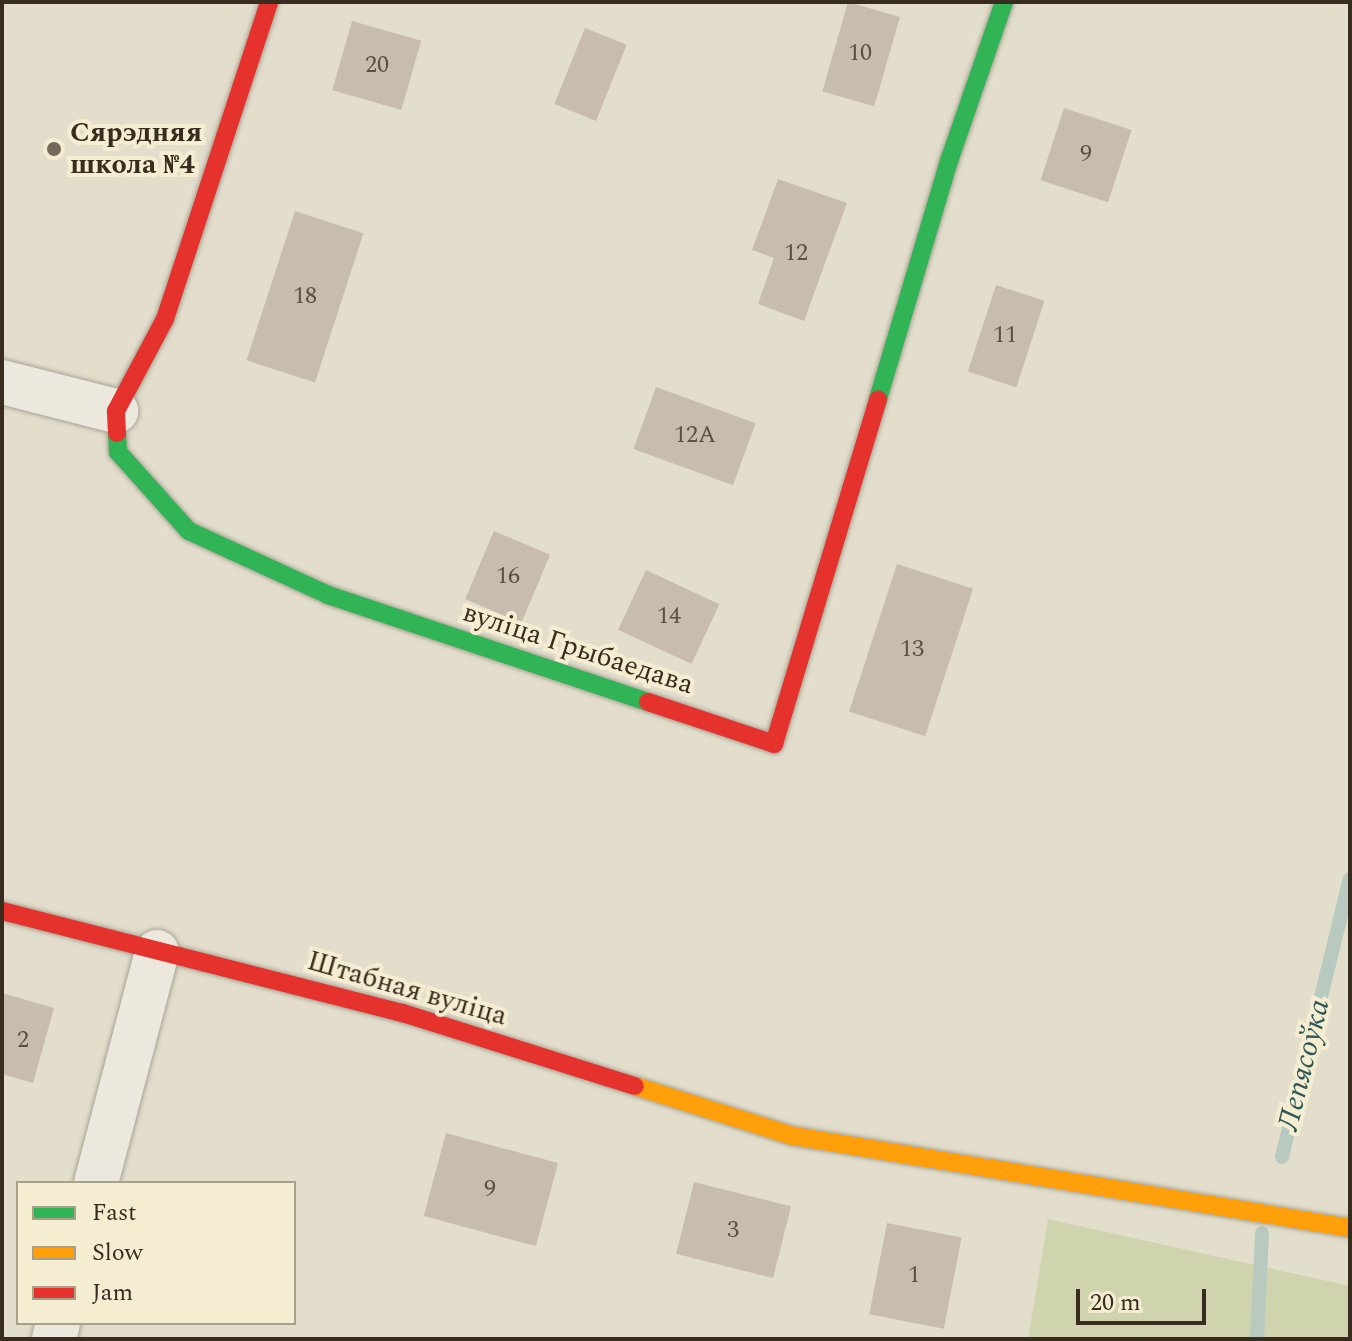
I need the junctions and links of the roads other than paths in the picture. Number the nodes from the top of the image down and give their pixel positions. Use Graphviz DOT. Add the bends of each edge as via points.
graph roads {
  1 [pos="269,2"];
  2 [pos="1004,2"];
  3 [pos="2,382"];
  4 [pos="116,411"];
  5 [pos="2,911"];
  6 [pos="157,952"];
  7 [pos="97,1181"];
  8 [pos="1350,1228"];
  1 -- 4 [label="street" via="165,319"];
  2 -- 4 [label="street, вуліца Грыбаедава" via="949,161 774,744 328,595 189,531 118,452"];
  3 -- 4 [label="street"];
  5 -- 6 [label="street, Штабная вуліца"];
  6 -- 7 [label="street"];
  6 -- 8 [label="street, Штабная вуліца" via="403,1013 793,1136"];
}
